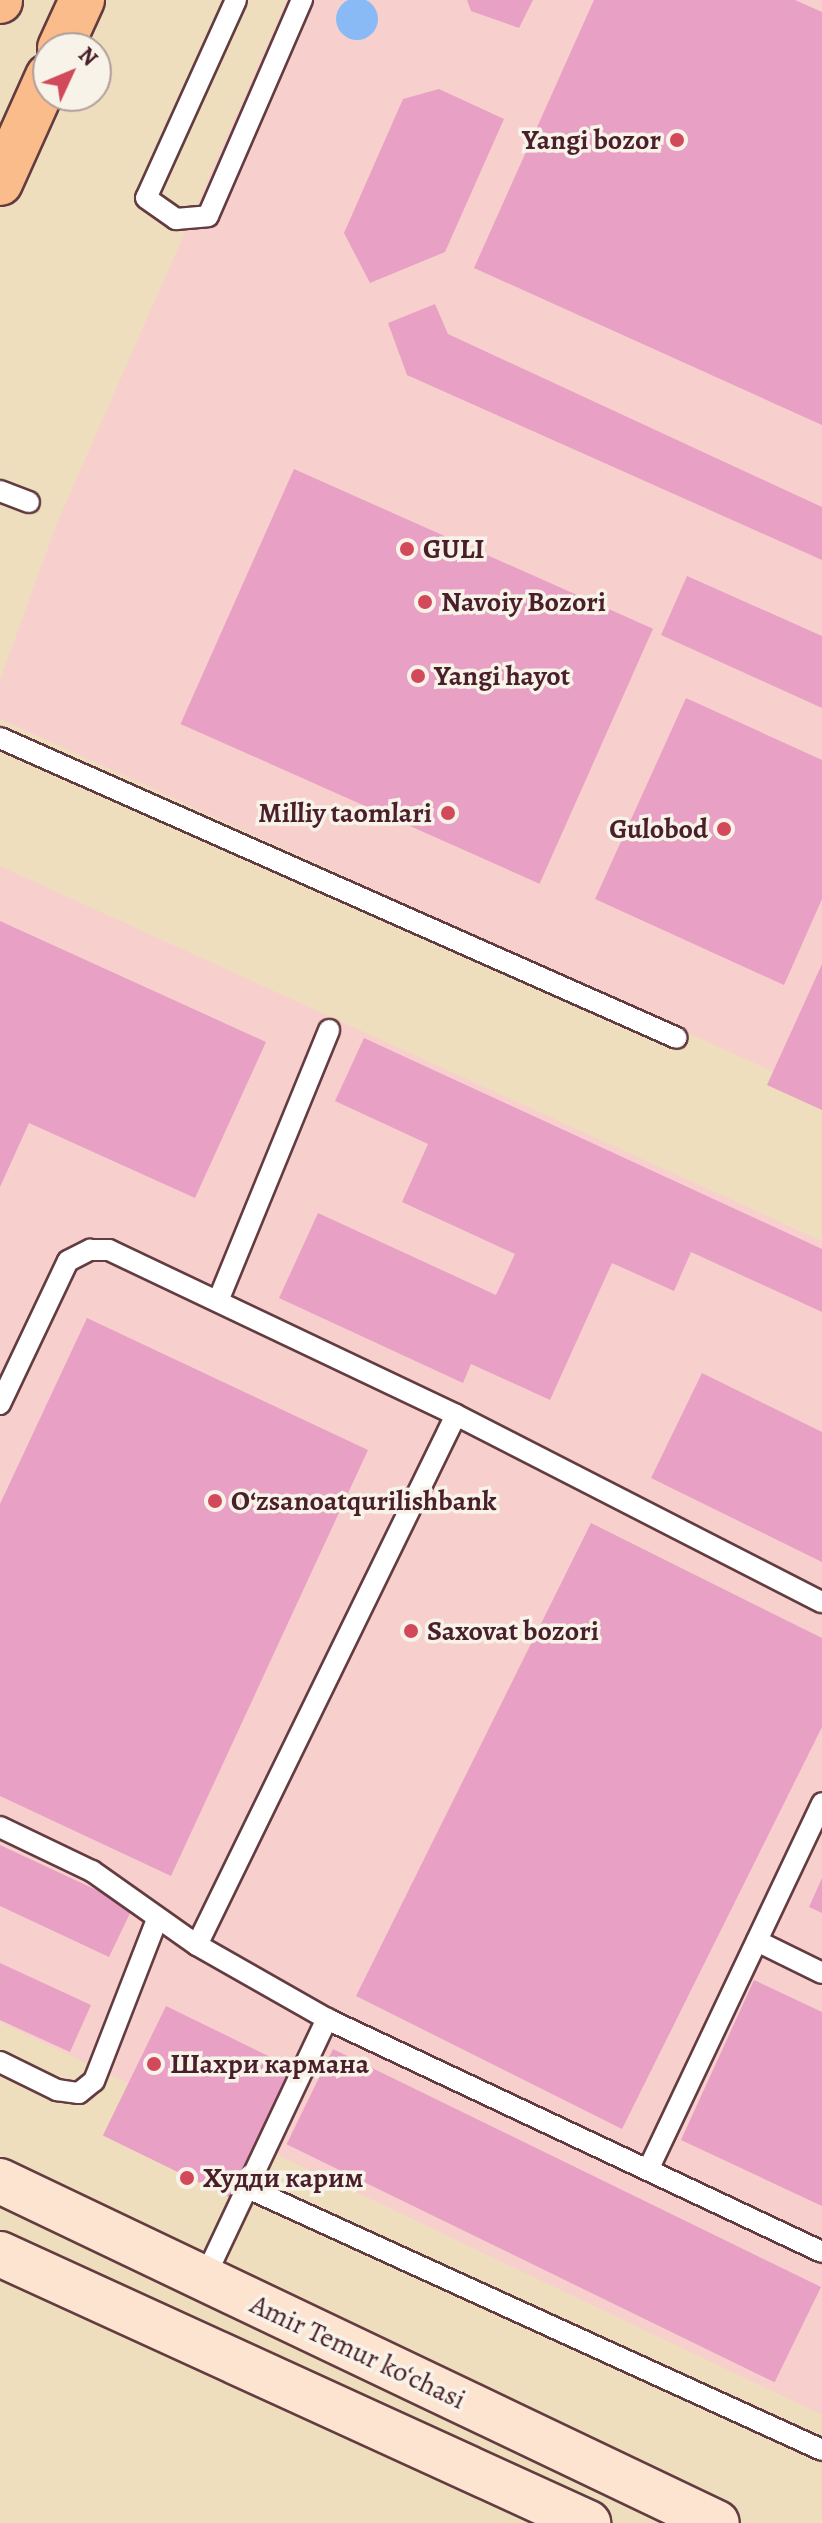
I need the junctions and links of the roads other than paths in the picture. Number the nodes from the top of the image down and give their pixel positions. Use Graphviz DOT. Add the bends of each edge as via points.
graph roads {
  1 [pos="82,0"];
  2 [pos="236,0"];
  3 [pos="302,0"];
  4 [pos="67,32"];
  5 [pos="32,112"];
  6 [pos="0,183"];
  7 [pos="0,491"];
  8 [pos="29,502"];
  9 [pos="0,738"];
  10 [pos="329,1030"];
  11 [pos="677,1038"];
  12 [pos="218,1301"];
  13 [pos="0,1404"];
  14 [pos="456,1415"];
  15 [pos="822,1602"];
  16 [pos="822,1803"];
  17 [pos="0,1827"];
  18 [pos="157,1919"];
  19 [pos="757,1941"];
  20 [pos="197,1945"];
  21 [pos="822,1973"];
  22 [pos="327,2019"];
  23 [pos="0,2062"];
  24 [pos="648,2170"];
  25 [pos="0,2181"];
  26 [pos="248,2188"];
  27 [pos="822,2252"];
  28 [pos="0,2254"];
  29 [pos="204,2279"];
  30 [pos="822,2450"];
  31 [pos="588,2523"];
  32 [pos="717,2523"];
  1 -- 4 [label="main road"];
  2 -- 3 [label="lane" via="146,198 176,219 208,216"];
  5 -- 6 [label="main road"];
  7 -- 8 [label="lane"];
  9 -- 11 [label="lane"];
  10 -- 12 [label="lane"];
  12 -- 13 [label="lane" via="109,1250 90,1250 68,1261"];
  12 -- 14 [label="lane"];
  14 -- 15 [label="lane"];
  14 -- 20 [label="lane"];
  16 -- 19 [label="lane"];
  17 -- 18 [label="lane" via="92,1871"];
  18 -- 20 [label="lane"];
  18 -- 23 [label="lane" via="94,2081 79,2093 57,2090"];
  19 -- 21 [label="lane"];
  19 -- 24 [label="lane"];
  20 -- 22 [label="lane"];
  22 -- 24 [label="lane"];
  22 -- 26 [label="lane"];
  24 -- 27 [label="lane"];
  25 -- 29 [label="main road, Amir Temur ko‘chasi"];
  26 -- 29 [label="lane"];
  26 -- 30 [label="lane"];
  28 -- 31 [label="main road"];
  29 -- 32 [label="main road, Amir Temur ko‘chasi"];
}
